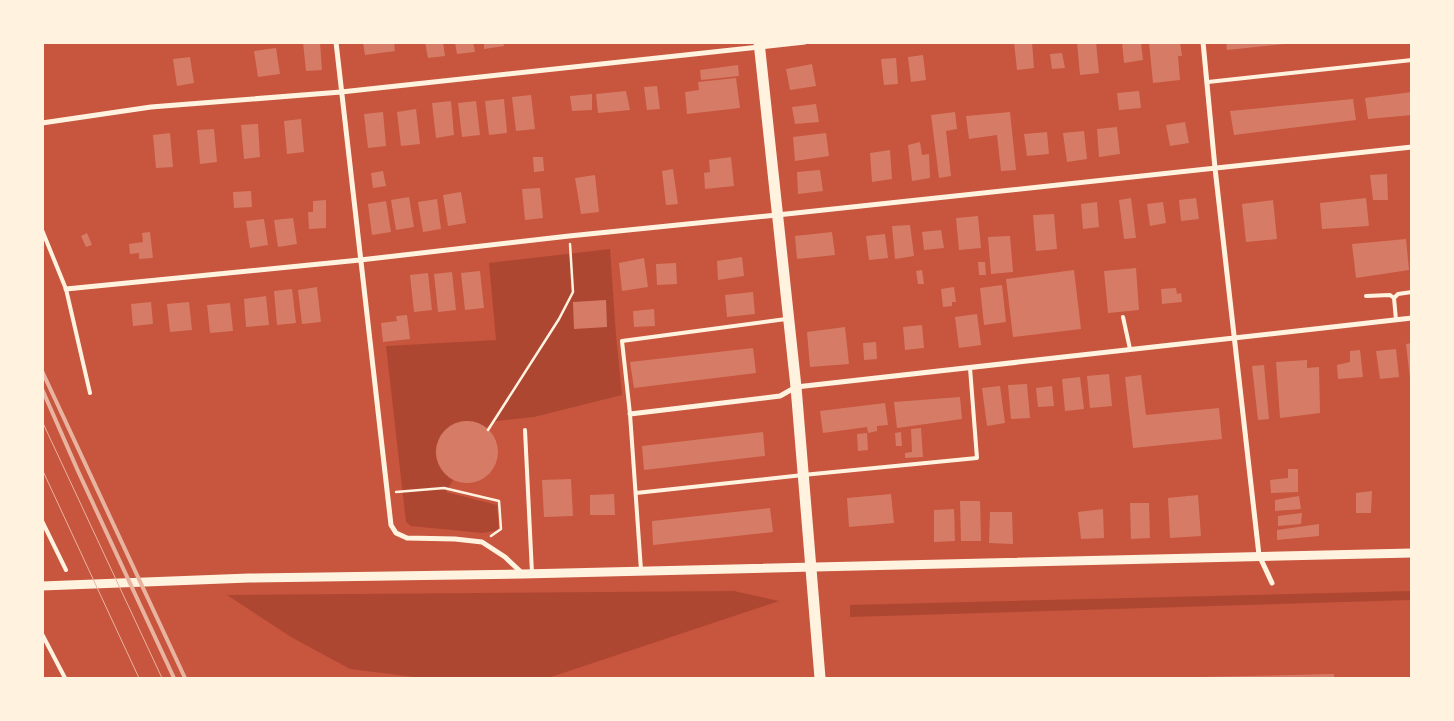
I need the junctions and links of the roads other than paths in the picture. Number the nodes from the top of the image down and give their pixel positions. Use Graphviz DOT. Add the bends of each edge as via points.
graph roads {
  1 [pos="336,42"];
  2 [pos="805,42"];
  3 [pos="1203,42"];
  4 [pos="760,45"];
  5 [pos="1412,60"];
  6 [pos="1208,82"];
  7 [pos="341,92"];
  8 [pos="42,123"];
  9 [pos="1412,147"];
  10 [pos="1215,168"];
  11 [pos="777,215"];
  12 [pos="42,230"];
  13 [pos="360,260"];
  14 [pos="66,289"];
  15 [pos="1412,292"];
  16 [pos="1366,296"];
  17 [pos="1394,298"];
  18 [pos="1123,317"];
  19 [pos="1412,318"];
  20 [pos="788,319"];
  21 [pos="1396,320"];
  22 [pos="1234,337"];
  23 [pos="1130,350"];
  24 [pos="970,368"];
  25 [pos="796,387"];
  26 [pos="90,393"];
  27 [pos="630,414"];
  28 [pos="525,430"];
  29 [pos="804,475"];
  30 [pos="636,493"];
  31 [pos="42,521"];
  32 [pos="1412,553"];
  33 [pos="1259,556"];
  34 [pos="812,567"];
  35 [pos="66,570"];
  36 [pos="641,570"];
  37 [pos="527,574"];
  38 [pos="1272,583"];
  39 [pos="42,586"];
  40 [pos="42,634"];
  41 [pos="65,678"];
  42 [pos="820,678"];
  1 -- 7 [label="street"];
  2 -- 4 [label="street"];
  3 -- 6 [label="street"];
  4 -- 7 [label="street"];
  4 -- 11 [label="main road"];
  5 -- 6 [label="lane"];
  6 -- 10 [label="street"];
  7 -- 8 [label="street" via="151,107"];
  7 -- 13 [label="street"];
  9 -- 10 [label="street"];
  10 -- 11 [label="street"];
  10 -- 22 [label="street"];
  11 -- 13 [label="street"];
  11 -- 20 [label="main road"];
  12 -- 14 [label="lane"];
  13 -- 14 [label="street"];
  13 -- 37 [label="street" via="391,525 396,533 407,538 482,542"];
  14 -- 26 [label="lane"];
  15 -- 17 [label="lane" via="1398,294"];
  16 -- 17 [label="lane" via="1390,295"];
  17 -- 21 [label="lane"];
  18 -- 23 [label="lane"];
  19 -- 21 [label="street"];
  20 -- 25 [label="main road"];
  20 -- 27 [label="lane" via="622,341"];
  21 -- 22 [label="street"];
  22 -- 23 [label="street"];
  22 -- 33 [label="street"];
  23 -- 24 [label="street"];
  24 -- 25 [label="street"];
  24 -- 29 [label="lane" via="977,458"];
  25 -- 27 [label="street" via="780,396"];
  25 -- 29 [label="main road"];
  27 -- 30 [label="lane"];
  28 -- 37 [label="lane"];
  29 -- 30 [label="lane"];
  29 -- 34 [label="main road"];
  30 -- 36 [label="lane"];
  31 -- 35 [label="lane"];
  32 -- 33 [label="street"];
  33 -- 34 [label="street"];
  33 -- 38 [label="street"];
  34 -- 36 [label="street"];
  34 -- 42 [label="main road"];
  36 -- 37 [label="street"];
  37 -- 39 [label="street" via="249,578"];
  40 -- 41 [label="lane"];
}
